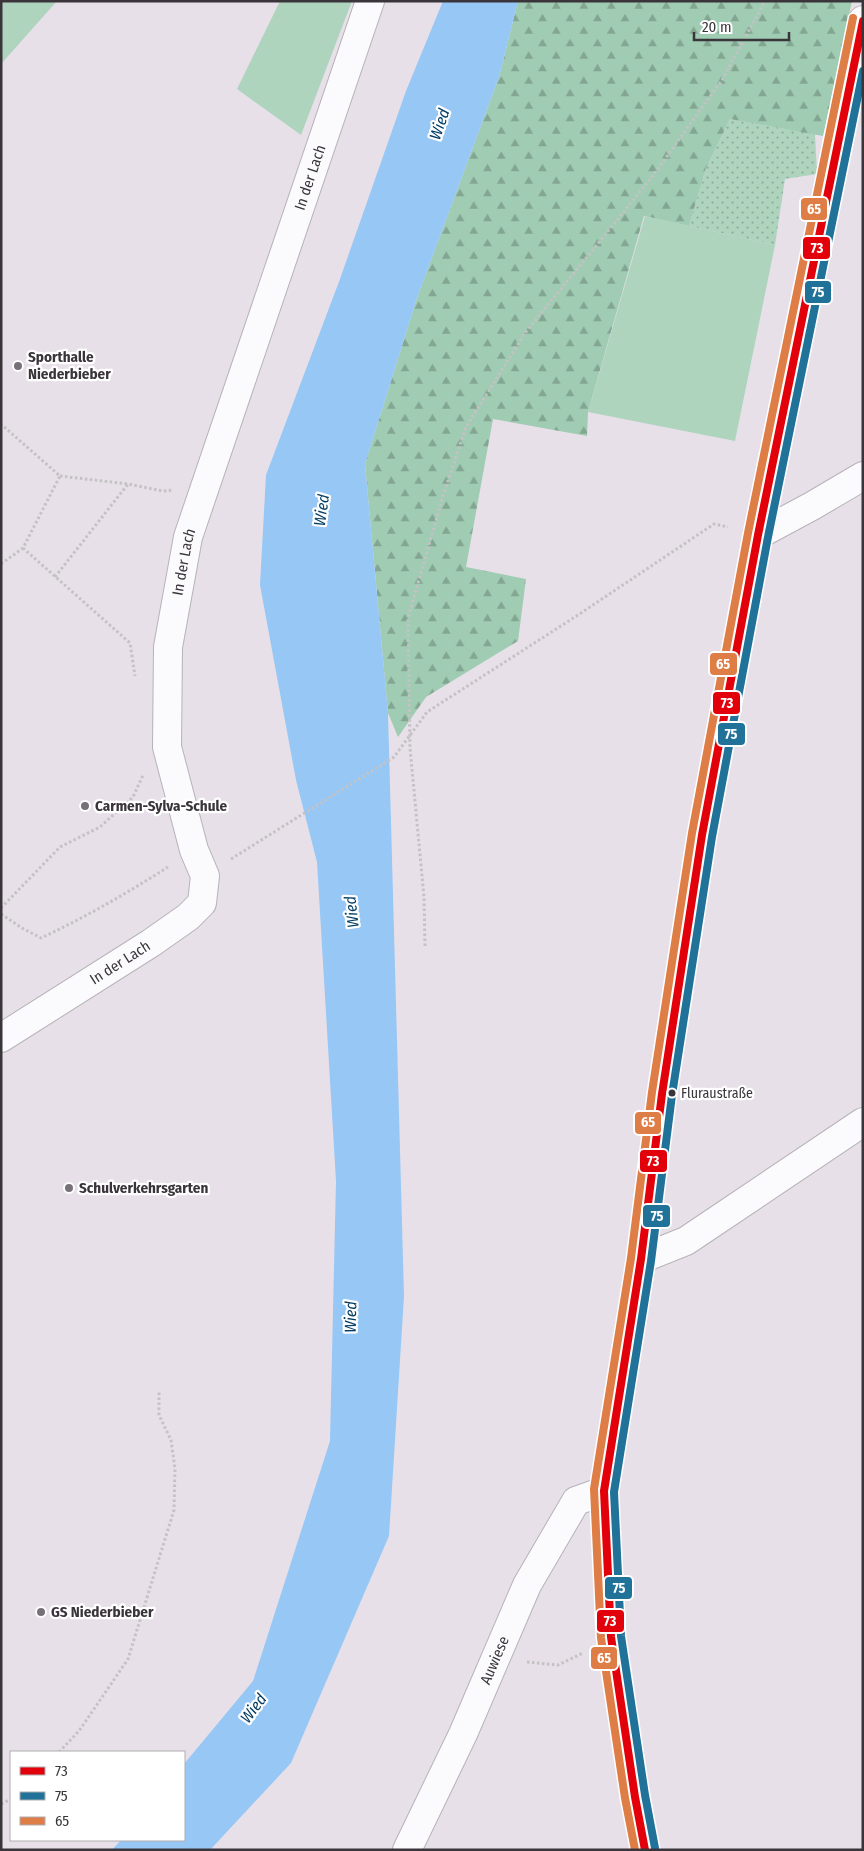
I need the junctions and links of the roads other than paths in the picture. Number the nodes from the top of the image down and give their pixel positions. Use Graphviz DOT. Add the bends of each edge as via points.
graph roads {
  1 [pos="370,1"];
  2 [pos="863,20"];
  3 [pos="863,476"];
  4 [pos="758,535"];
  5 [pos="1,1038"];
  6 [pos="863,1122"];
  7 [pos="641,1259"];
  8 [pos="604,1491"];
  9 [pos="407,1850"];
  10 [pos="645,1850"];
  1 -- 5 [label="street, In der Lach" via="188,537 168,647 167,747 194,850 205,876 202,903 151,944"];
  2 -- 4 [label="street"];
  3 -- 4 [label="street"];
  4 -- 7 [label="street" via="702,835 662,1094"];
  6 -- 7 [label="street" via="686,1241"];
  7 -- 8 [label="street"];
  8 -- 9 [label="street, Auwiese" via="576,1501 528,1585 463,1734"];
  8 -- 10 [label="street" via="611,1638"];
}
